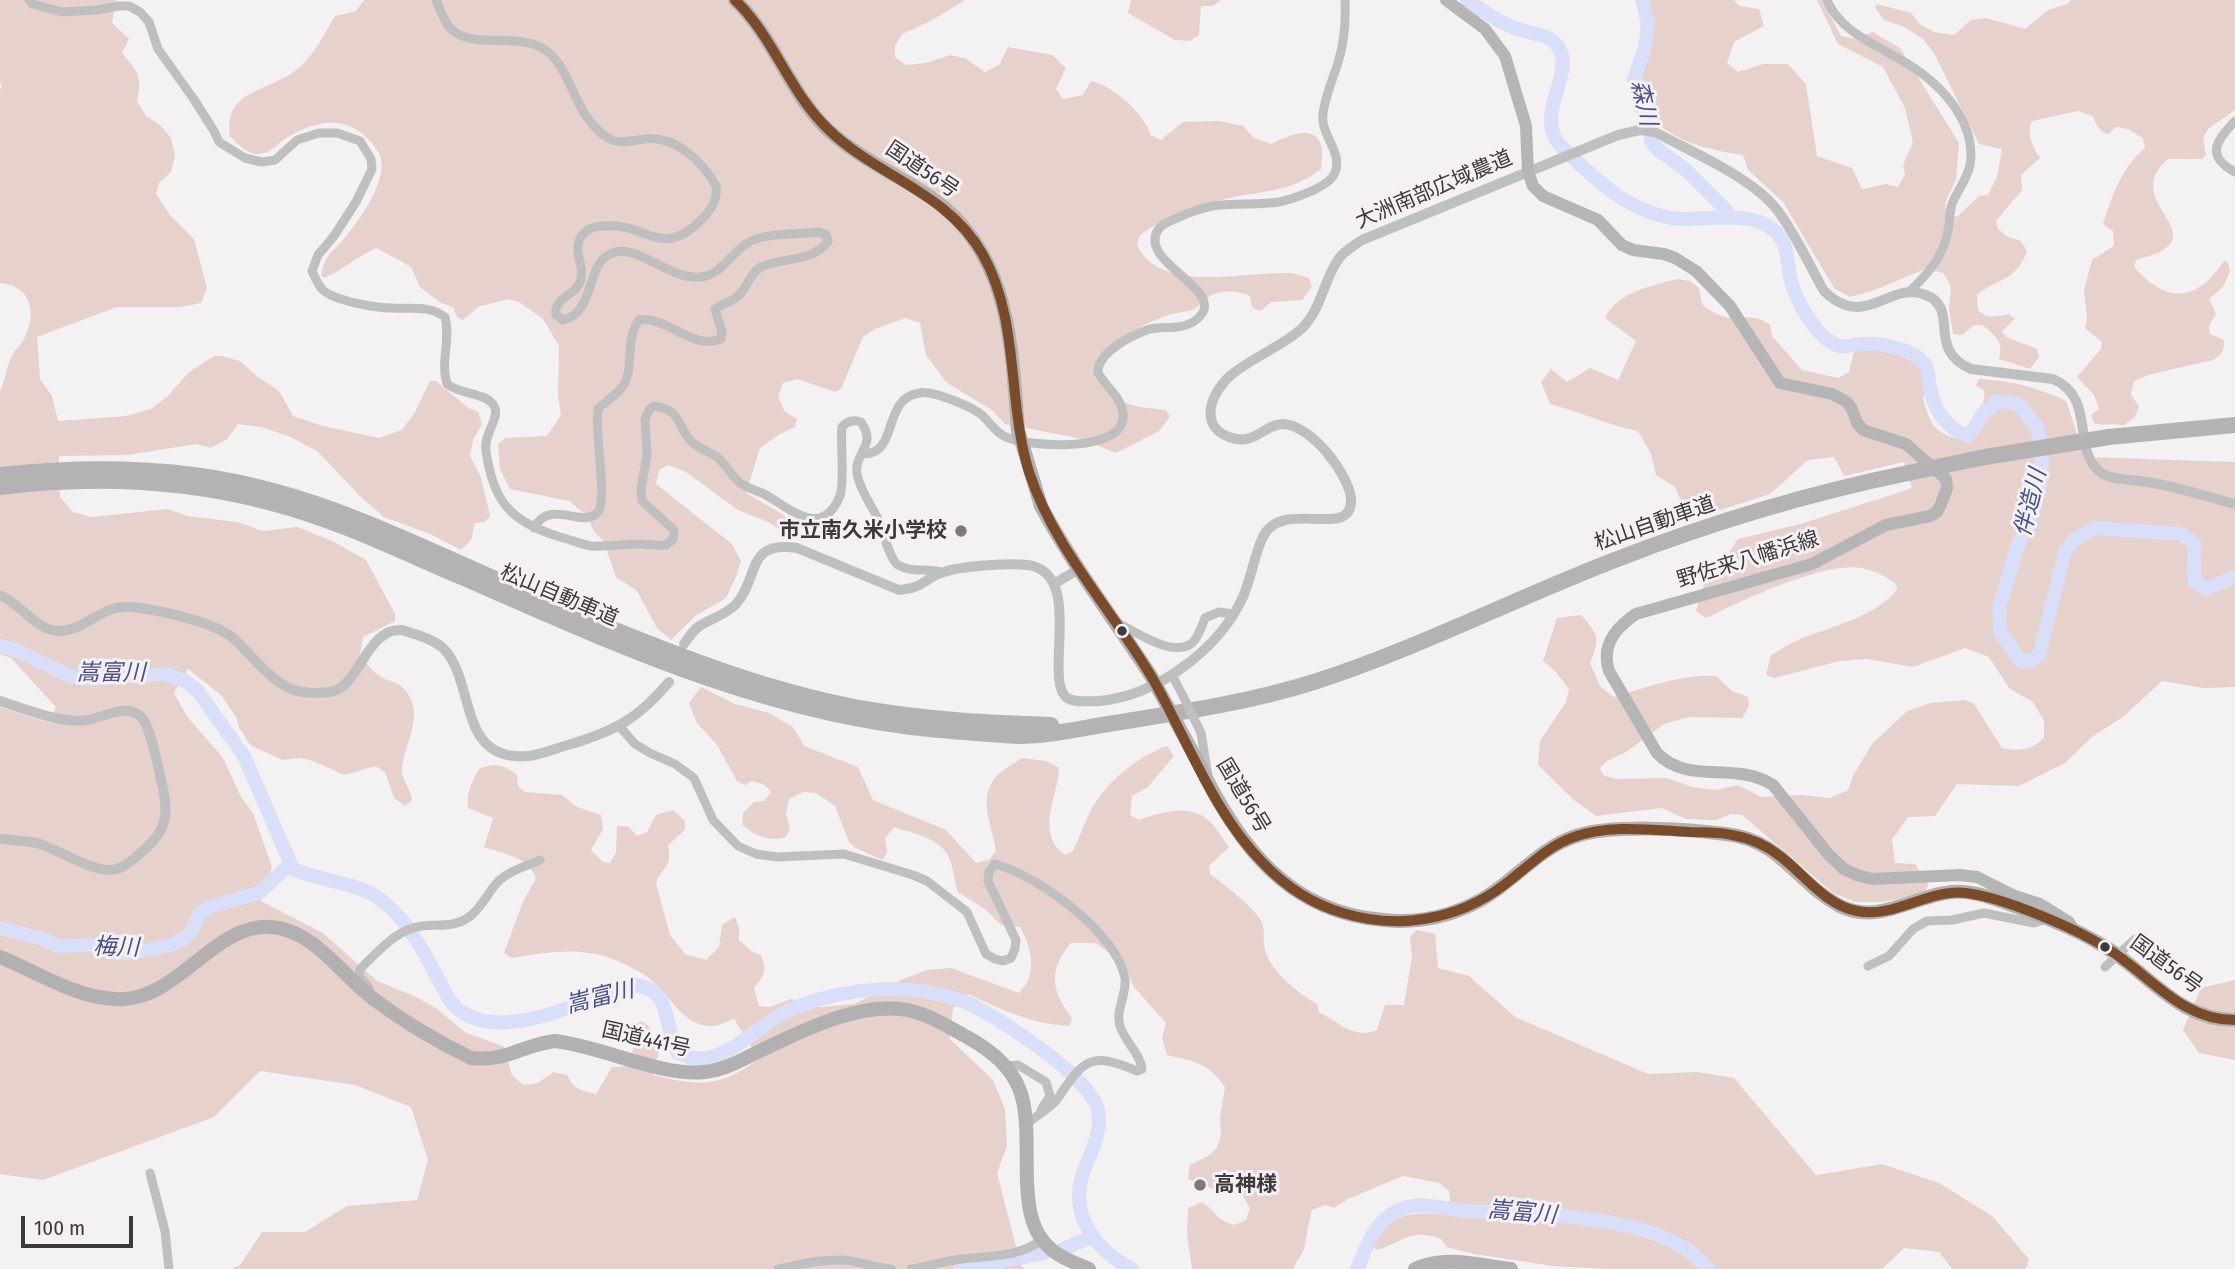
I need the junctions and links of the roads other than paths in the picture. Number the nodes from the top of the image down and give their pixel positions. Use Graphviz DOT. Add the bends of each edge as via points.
graph roads {
  1 [pos="29,0"];
  2 [pos="436,0"];
  3 [pos="735,0"];
  4 [pos="1345,0"];
  5 [pos="1446,0"];
  6 [pos="1828,0"];
  7 [pos="2235,121"];
  8 [pos="1528,171"];
  9 [pos="2235,173"];
  10 [pos="1908,293"];
  11 [pos="2235,425"];
  12 [pos="863,454"];
  13 [pos="70,474"];
  14 [pos="0,475"];
  15 [pos="0,487"];
  16 [pos="2235,504"];
  17 [pos="534,528"];
  18 [pos="1077,570"];
  19 [pos="941,572"];
  20 [pos="1054,584"];
  21 [pos="0,595"];
  22 [pos="1233,614"];
  23 [pos="1116,623"];
  24 [pos="684,644"];
  25 [pos="1172,675"];
  26 [pos="669,682"];
  27 [pos="0,701"];
  28 [pos="620,727"];
  29 [pos="1208,783"];
  30 [pos="0,839"];
  31 [pos="540,860"];
  32 [pos="2046,919"];
  33 [pos="2074,930"];
  34 [pos="2135,939"];
  35 [pos="0,957"];
  36 [pos="1868,966"];
  37 [pos="2105,967"];
  38 [pos="373,999"];
  39 [pos="2235,1020"];
  40 [pos="1008,1066"];
  41 [pos="1038,1115"];
  42 [pos="1025,1126"];
  43 [pos="150,1173"];
  44 [pos="1042,1240"];
  45 [pos="169,1269"];
  46 [pos="778,1269"];
  47 [pos="892,1269"];
  48 [pos="911,1269"];
  49 [pos="1089,1269"];
  50 [pos="1415,1269"];
  51 [pos="1511,1269"];
  1 -- 17 [label="street" via="62,12 128,6 139,12 219,142 246,158 275,160 297,140 319,133 360,141 372,169 356,202 318,255 312,271 317,283 325,293 355,302 427,308 445,317 447,384 457,392 482,396 496,408 485,439 495,487 504,505"];
  2 -- 17 [label="street" via="446,22 458,33 526,42 551,54 585,117 612,140 648,138 680,147 704,167 716,186 714,205 703,218 669,240 619,224 585,232 579,242 579,288 555,308 563,320 579,310 604,257 614,252 637,254 677,276 702,277 726,264 740,247 767,235 827,235 824,248 814,253 761,267 739,295 715,309 721,339 705,342 652,320 639,320 630,341 626,380 598,409 595,422 602,489 598,512 589,517 552,513 538,520"];
  3 -- 18 [label="highway, 国道56号, bridge" via="766,37 804,102 827,129 931,198 964,226 980,250 997,282 1006,320 1018,429 1041,506"];
  4 -- 12 [label="street" via="1343,38 1322,116 1336,160 1333,177 1280,202 1195,210 1157,230 1156,251 1198,290 1203,308 1187,325 1147,330 1100,360 1098,373 1123,414 1115,431 1088,443 1030,444 997,432 974,409 922,392 908,396 896,408 884,444"];
  5 -- 8 [label="main road" via="1485,29 1506,56 1526,126"];
  6 -- 10 [label="street" via="1847,29 1914,67 1936,85 1953,104 1970,141 1970,164 1953,201 1940,253 1931,272"];
  7 -- 9 [label="street" via="2215,148 2225,167"];
  8 -- 10 [label="street, 大洲南部広域農道" via="1618,135 1655,132 1736,176 1778,209 1834,301 1848,307 1870,306"];
  8 -- 22 [label="street, 大洲南部広域農道" via="1350,248 1300,329 1219,387 1209,410 1215,427 1242,440 1273,426 1298,429 1321,446 1344,475 1351,502 1336,520 1289,517 1272,524 1262,538"];
  8 -- 33 [label="main road, 野佐来八幡浜線" via="1543,196 1598,220 1622,245 1664,254 1696,271 1730,306 1780,383 1832,394 1847,402 1863,430 1906,444 1945,479 1947,488 1937,512 1930,516 1886,525 1812,564 1636,614 1622,623 1605,659 1657,753 1667,763 1686,770 1744,772 1767,781 1829,855 1857,875 1872,879 1977,877 2040,904"];
  10 -- 16 [label="street" via="1922,293 1938,303 1947,349 1962,365 2063,383 2077,403 2090,459 2098,471 2109,477 2160,482"];
  11 -- 13 [label="highway, 松山自動車道, bridge" via="2109,437 1851,485 1628,555 1313,682 1207,708 1019,736 897,726 829,714 664,662 365,536 267,501 183,485"];
  12 -- 17 [label="street" via="866,429 861,422 848,421 842,426 841,494 825,516 811,519 745,487 723,461 688,438 674,413 654,406 645,419 642,501 674,530 673,539 657,546 588,545"];
  12 -- 19 [label="street" via="857,475 892,558 906,568"];
  13 -- 14 [label="highway, 松山自動車道"];
  13 -- 15 [label="highway, 松山自動車道"];
  18 -- 20 [label="street"];
  18 -- 23 [label="highway, 国道56号"];
  19 -- 20 [label="street" via="962,567 1033,566"];
  19 -- 24 [label="street" via="914,589 899,590 797,548 770,549 753,565 734,607 696,628"];
  20 -- 25 [label="street, 大洲南部広域農道" via="1061,640 1058,679 1067,698 1100,701 1124,697"];
  21 -- 28 [label="street" via="37,623 56,631 73,628 116,607 139,607 207,624 230,635 268,674 310,693 335,691 376,642 402,630 432,640 445,650 456,668 476,732 504,754 528,756"];
  22 -- 23 [label="street" via="1219,612 1205,618 1194,643 1183,648 1167,647"];
  22 -- 25 [label="street, 大洲南部広域農道" via="1193,661"];
  23 -- 29 [label="highway, 国道56号, bridge" via="1151,676"];
  25 -- 29 [label="street, bridge" via="1201,733"];
  26 -- 28 [label="street"];
  27 -- 30 [label="street" via="70,720 125,710 137,713 146,723 165,811 158,837 118,869 100,868 36,843"];
  28 -- 41 [label="street" via="635,744 694,778 713,820 738,846 776,857 844,855 920,878 967,912 986,954 995,959 1011,958 1016,940 988,881 992,865 1028,877 1086,920 1116,956 1125,977 1119,1023 1142,1069 1105,1060 1089,1062 1076,1070"];
  29 -- 32 [label="highway, 国道56号" via="1234,829 1282,881 1338,912 1367,919 1403,922 1442,916 1501,888 1558,844 1576,836 1639,829 1728,834 1757,842 1776,852 1823,894 1860,912 1879,913 1945,893 1966,892"];
  31 -- 38 [label="street" via="504,876 467,919 397,934 360,969 359,976"];
  32 -- 33 [label="highway, 国道56号"];
  32 -- 36 [label="street" via="2034,923 1984,913 1927,921 1913,929 1889,956"];
  33 -- 39 [label="highway, 国道56号" via="2107,948 2188,1010 2207,1018"];
  34 -- 37 [label="street, bridge"];
  35 -- 38 [label="highway, 国道441号" via="77,992 118,1000 167,986 221,943 256,928 271,927 309,942"];
  38 -- 40 [label="highway, 国道441号" via="456,1051 480,1059 502,1058 555,1041 701,1073 719,1070 805,1030 891,1007 932,1018"];
  40 -- 41 [label="street" via="1018,1065 1045,1082 1049,1096"];
  40 -- 42 [label="highway, 国道441号" via="1024,1103"];
  41 -- 42 [label="street"];
  42 -- 44 [label="highway, 国道441号" via="1029,1208"];
  43 -- 45 [label="street"];
  44 -- 48 [label="street" via="1031,1248 993,1258"];
  44 -- 49 [label="highway" via="1060,1256"];
  46 -- 47 [label="street" via="845,1260"];
  50 -- 51 [label="highway" via="1446,1261"];
}
